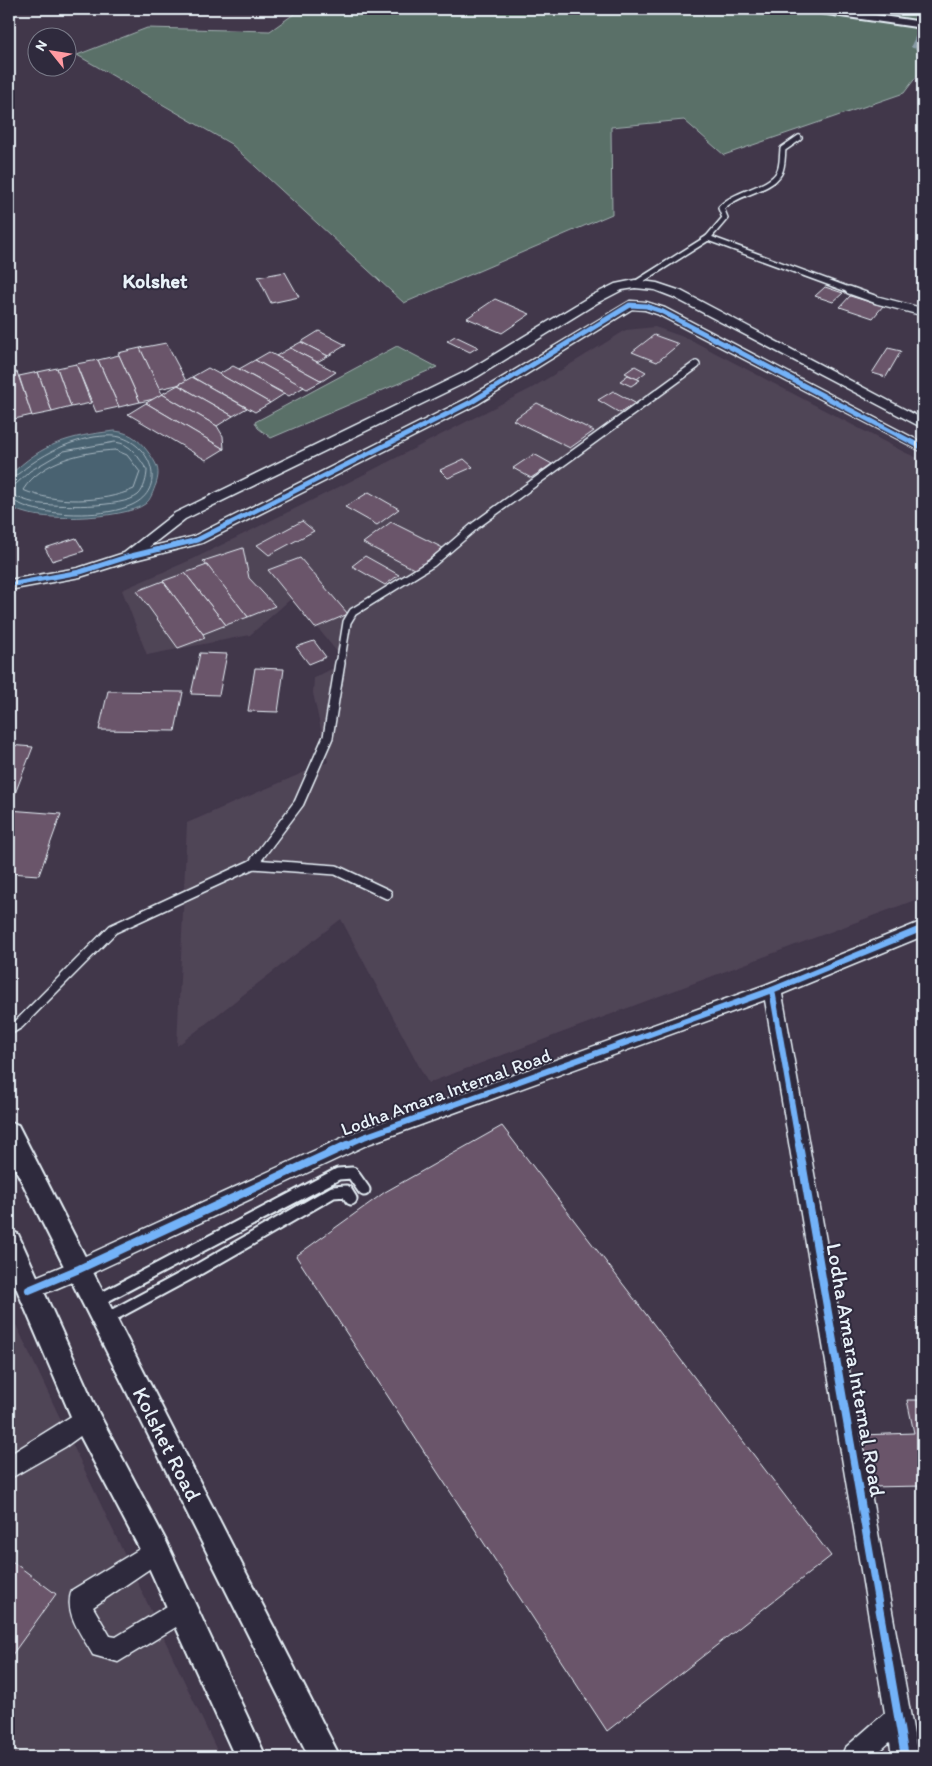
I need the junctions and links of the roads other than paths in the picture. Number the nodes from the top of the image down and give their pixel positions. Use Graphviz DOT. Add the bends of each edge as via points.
graph roads {
  1 [pos="813,9"];
  2 [pos="923,25"];
  3 [pos="799,138"];
  4 [pos="708,238"];
  5 [pos="634,284"];
  6 [pos="630,305"];
  7 [pos="923,312"];
  8 [pos="696,365"];
  9 [pos="484,366"];
  10 [pos="508,379"];
  11 [pos="906,414"];
  12 [pos="923,424"];
  13 [pos="891,431"];
  14 [pos="923,448"];
  15 [pos="127,557"];
  16 [pos="9,585"];
  17 [pos="253,864"];
  18 [pos="387,894"];
  19 [pos="923,928"];
  20 [pos="772,990"];
  21 [pos="9,1030"];
  22 [pos="9,1132"];
  23 [pos="364,1190"];
  24 [pos="351,1199"];
  25 [pos="238,1226"];
  26 [pos="9,1242"];
  27 [pos="247,1242"];
  28 [pos="79,1269"];
  29 [pos="29,1290"];
  30 [pos="100,1311"];
  31 [pos="86,1418"];
  32 [pos="9,1468"];
  33 [pos="156,1551"];
  34 [pos="182,1609"];
  35 [pos="898,1718"];
  36 [pos="251,1757"];
  37 [pos="325,1757"];
  38 [pos="854,1757"];
  39 [pos="904,1757"];
  1 -- 2 [label="street"];
  3 -- 4 [label="lane" via="783,149 779,172 770,182 725,202 721,208 725,218"];
  4 -- 5 [label="lane"];
  4 -- 7 [label="lane" via="877,300"];
  5 -- 6 [label="street"];
  5 -- 9 [label="street" via="618,287 593,300"];
  5 -- 11 [label="street" via="677,294"];
  6 -- 10 [label="street"];
  6 -- 13 [label="street" via="661,311"];
  8 -- 17 [label="lane" via="476,525 432,563 354,612 348,622 328,737 299,803"];
  9 -- 10 [label="street"];
  9 -- 15 [label="street" via="180,516"];
  10 -- 15 [label="street" via="473,401 197,540"];
  11 -- 12 [label="street"];
  11 -- 13 [label="street"];
  13 -- 14 [label="street"];
  15 -- 16 [label="street" via="80,572"];
  17 -- 18 [label="lane" via="336,870"];
  17 -- 21 [label="lane" via="113,929 19,1024"];
  19 -- 20 [label="street, Lodha Amara Internal Road"];
  20 -- 28 [label="street, Lodha Amara Internal Road" via="364,1136"];
  20 -- 35 [label="street, Lodha Amara Internal Road"];
  22 -- 28 [label="street, Kolshet Road"];
  23 -- 25 [label="lane" via="352,1173 338,1174"];
  24 -- 27 [label="lane" via="346,1191 334,1192"];
  25 -- 27 [label="lane"];
  25 -- 30 [label="lane"];
  26 -- 29 [label="street"];
  27 -- 30 [label="lane"];
  28 -- 29 [label="street, Lodha Amara Internal Road"];
  28 -- 30 [label="street, Kolshet Road"];
  29 -- 31 [label="street"];
  30 -- 37 [label="street, Kolshet Road"];
  31 -- 32 [label="street"];
  31 -- 33 [label="street"];
  33 -- 34 [label="street"];
  33 -- 34 [label="street" via="81,1599 81,1609 102,1646 118,1650"];
  34 -- 36 [label="street"];
  35 -- 38 [label="street"];
  35 -- 39 [label="street, Lodha Amara Internal Road"];
}
